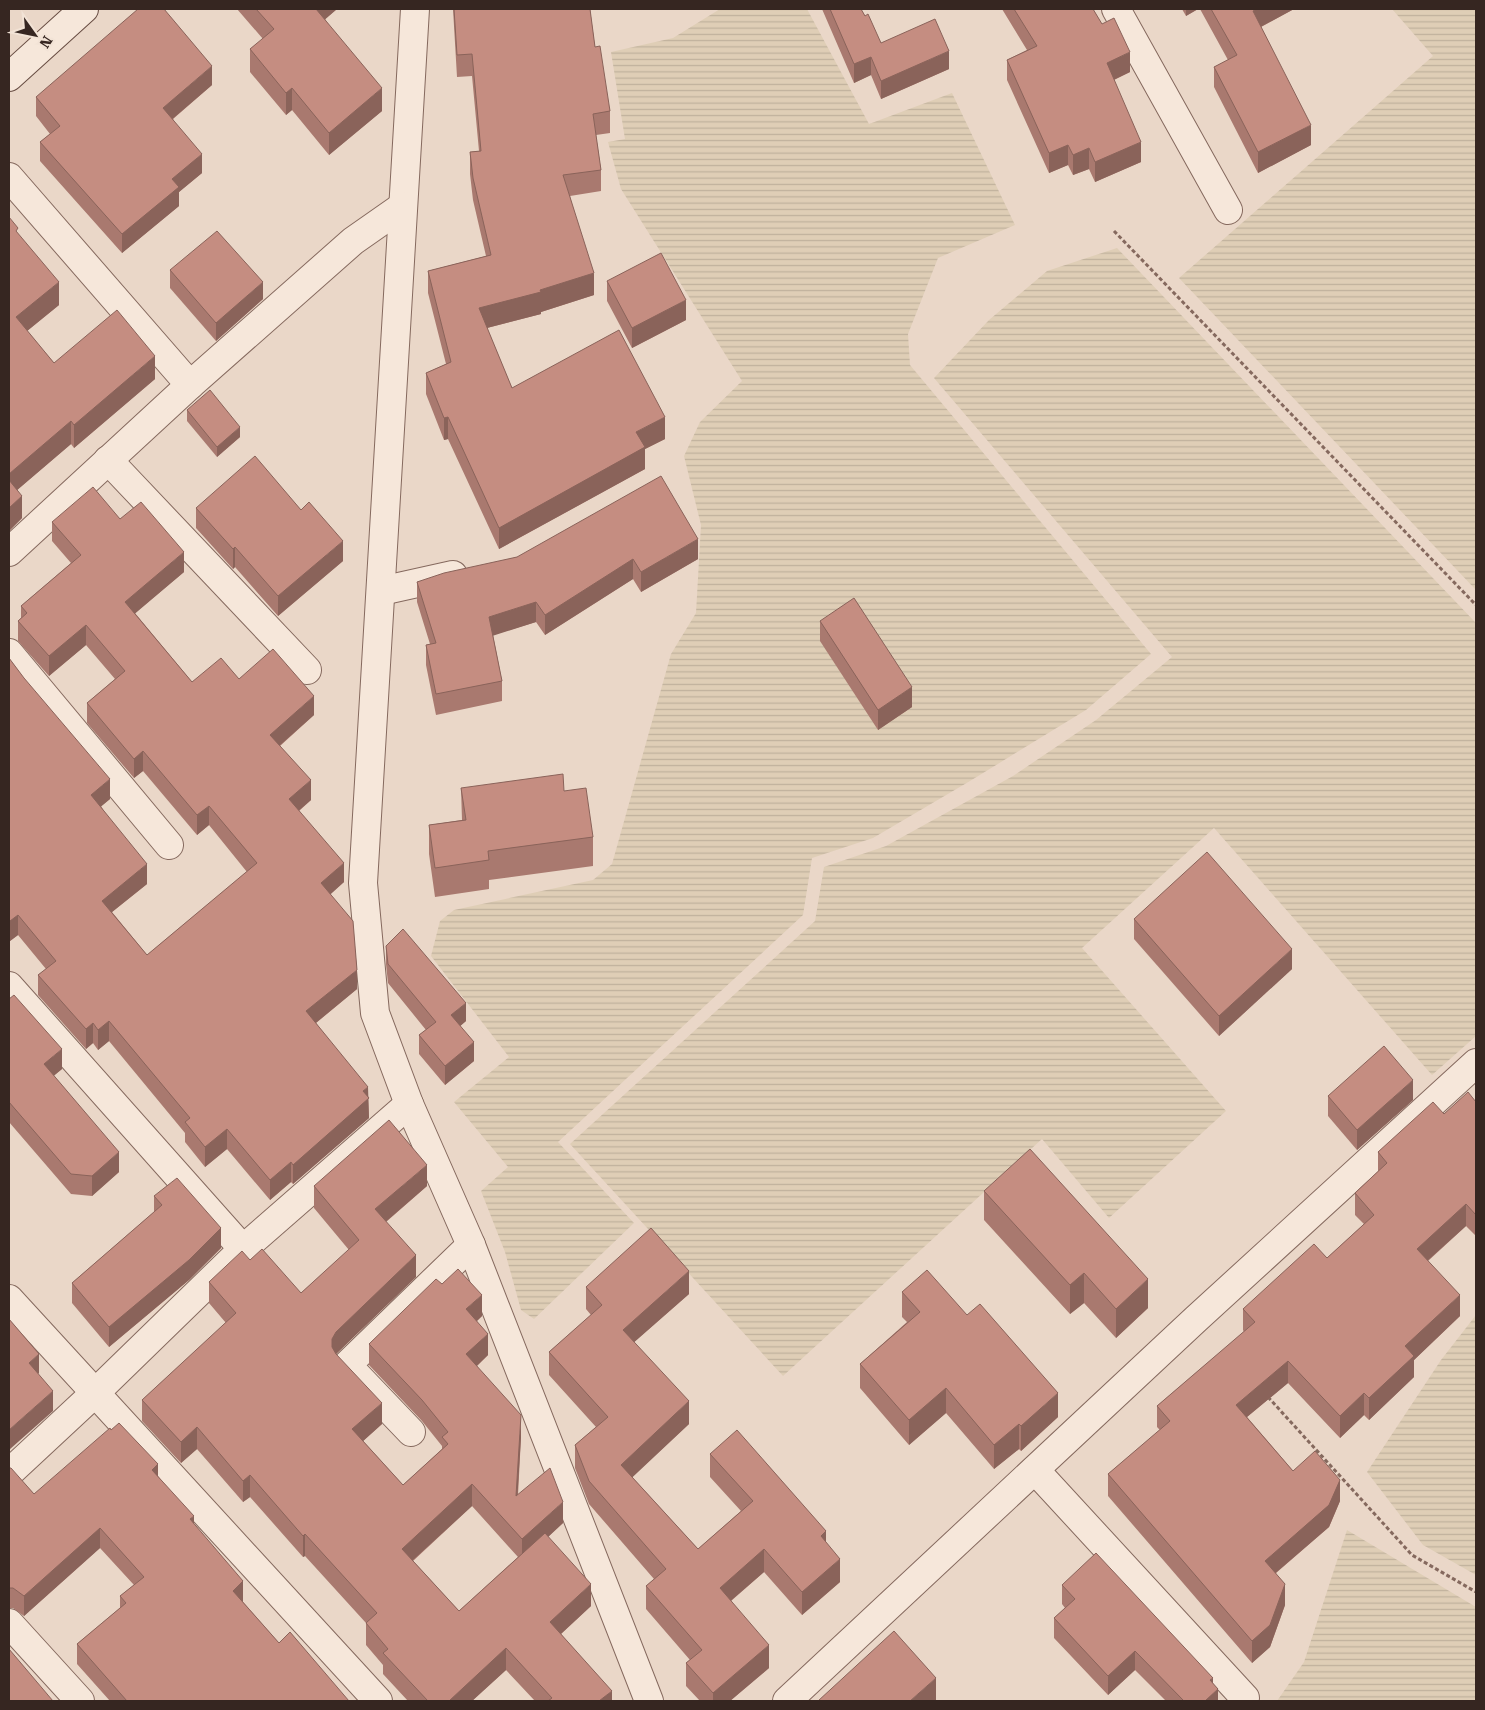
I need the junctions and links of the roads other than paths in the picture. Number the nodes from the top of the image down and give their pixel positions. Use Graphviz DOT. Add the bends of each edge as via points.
graph roads {
  1 [pos="84,9"];
  2 [pos="415,9"];
  3 [pos="1116,9"];
  4 [pos="9,77"];
  5 [pos="9,177"];
  6 [pos="403,206"];
  7 [pos="1228,210"];
  8 [pos="190,385"];
  9 [pos="108,460"];
  10 [pos="9,552"];
  11 [pos="474,571"];
  12 [pos="381,591"];
  13 [pos="9,653"];
  14 [pos="307,670"];
  15 [pos="169,845"];
  16 [pos="9,986"];
  17 [pos="1476,1063"];
  18 [pos="410,1104"];
  19 [pos="471,1245"];
  20 [pos="243,1249"];
  21 [pos="9,1299"];
  22 [pos="95,1393"];
  23 [pos="411,1432"];
  24 [pos="1035,1470"];
  25 [pos="9,1473"];
  26 [pos="9,1623"];
  27 [pos="1245,1698"];
  28 [pos="80,1701"];
  29 [pos="378,1701"];
  30 [pos="649,1701"];
  31 [pos="787,1701"];
  1 -- 4 [label="street"];
  2 -- 6 [label="street"];
  3 -- 7 [label="street"];
  5 -- 8 [label="street"];
  6 -- 8 [label="street" via="353,241"];
  6 -- 12 [label="street"];
  8 -- 9 [label="street"];
  9 -- 10 [label="street"];
  9 -- 14 [label="street"];
  11 -- 12 [label="street"];
  12 -- 18 [label="street" via="363,883 375,1012"];
  13 -- 15 [label="street"];
  16 -- 20 [label="street"];
  17 -- 24 [label="street"];
  18 -- 19 [label="street"];
  18 -- 20 [label="street"];
  19 -- 23 [label="street" via="347,1365"];
  19 -- 30 [label="street"];
  20 -- 22 [label="street"];
  21 -- 22 [label="street"];
  22 -- 25 [label="street"];
  22 -- 29 [label="street"];
  24 -- 27 [label="street"];
  24 -- 31 [label="street"];
  26 -- 28 [label="street"];
}
